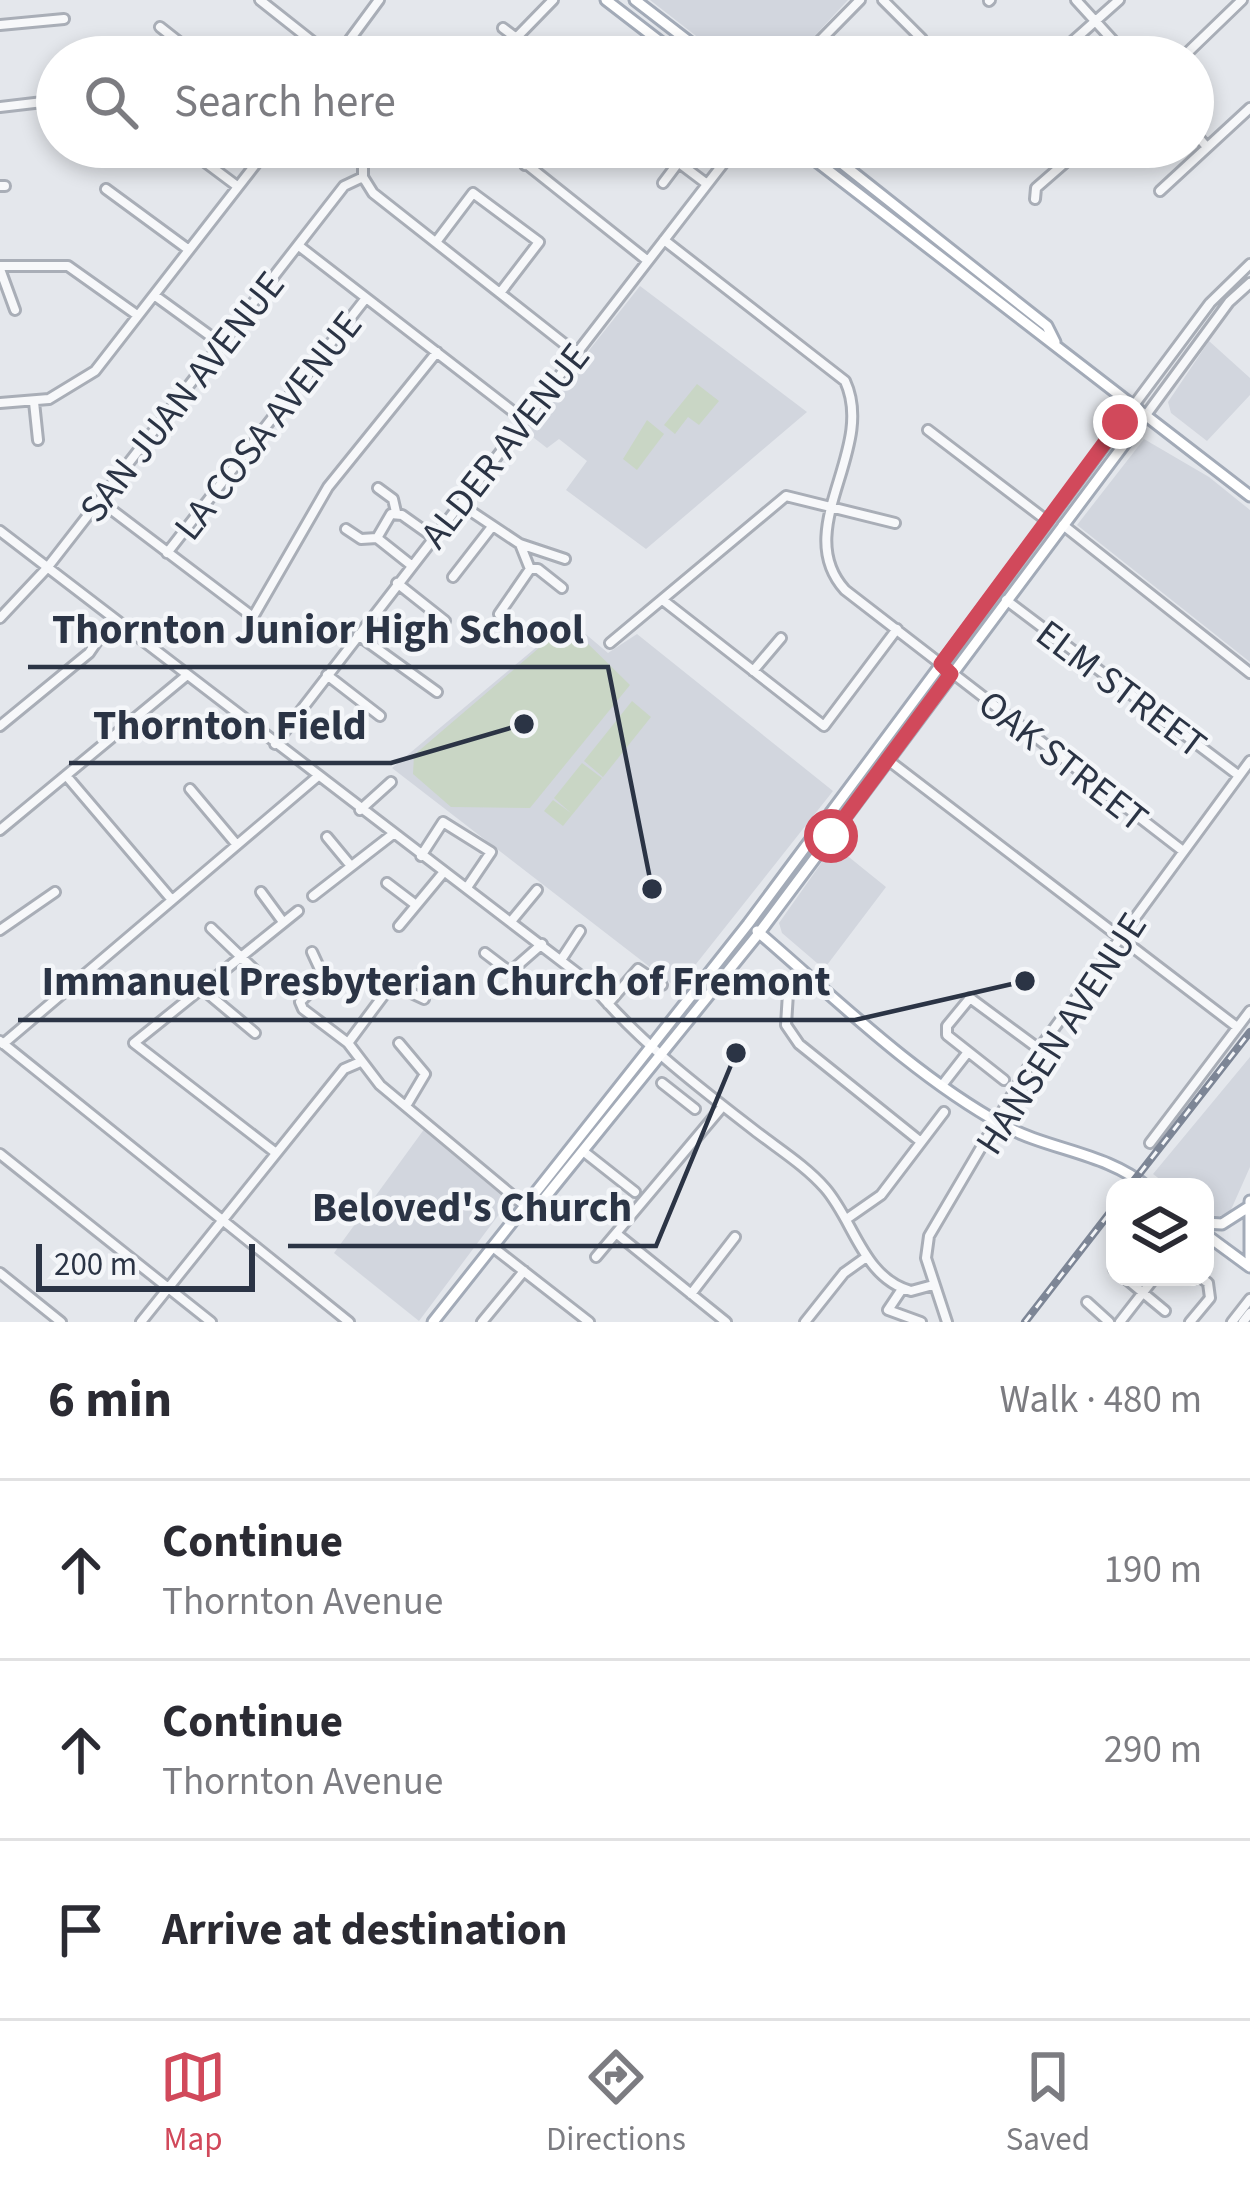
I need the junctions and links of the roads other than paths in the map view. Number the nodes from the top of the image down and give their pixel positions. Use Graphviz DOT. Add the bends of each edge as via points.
graph roads {
  1 [pos="260,0"];
  2 [pos="379,0"];
  3 [pos="553,0"];
  4 [pos="606,0"];
  5 [pos="635,0"];
  6 [pos="860,0"];
  7 [pos="883,0"];
  8 [pos="1076,0"];
  9 [pos="1119,0"];
  10 [pos="1242,0"];
  11 [pos="64,19"];
  12 [pos="1095,21"];
  13 [pos="0,25"];
  14 [pos="160,27"];
  15 [pos="503,28"];
  16 [pos="171,36"];
  17 [pos="307,36"];
  18 [pos="351,36"];
  19 [pos="513,36"];
  20 [pos="518,36"];
  21 [pos="653,36"];
  22 [pos="682,36"];
  23 [pos="825,36"];
  24 [pos="919,36"];
  25 [pos="1078,36"];
  26 [pos="1108,36"];
  27 [pos="1205,36"];
  28 [pos="36,103"];
  29 [pos="0,107"];
  30 [pos="1250,108"];
  31 [pos="1214,139"];
  32 [pos="213,168"];
  33 [pos="252,168"];
  34 [pos="363,168"];
  35 [pos="528,168"];
  36 [pos="675,168"];
  37 [pos="686,168"];
  38 [pos="720,168"];
  39 [pos="824,168"];
  40 [pos="848,168"];
  41 [pos="1059,168"];
  42 [pos="1184,168"];
  43 [pos="363,177"];
  44 [pos="663,183"];
  45 [pos="707,184"];
  46 [pos="237,186"];
  47 [pos="106,189"];
  48 [pos="1160,191"];
  49 [pos="1035,199"];
  50 [pos="664,240"];
  51 [pos="436,242"];
  52 [pos="299,246"];
  53 [pos="189,250"];
  54 [pos="648,261"];
  55 [pos="1250,264"];
  56 [pos="0,267"];
  57 [pos="1250,284"];
  58 [pos="500,293"];
  59 [pos="154,295"];
  60 [pos="366,298"];
  61 [pos="14,310"];
  62 [pos="137,315"];
  63 [pos="1055,342"];
  64 [pos="220,343"];
  65 [pos="436,352"];
  66 [pos="576,353"];
  67 [pos="34,402"];
  68 [pos="0,403"];
  69 [pos="1134,405"];
  70 [pos="1146,415"];
  71 [pos="524,420"];
  72 [pos="928,430"];
  73 [pos="38,440"];
  74 [pos="378,488"];
  75 [pos="1250,496"];
  76 [pos="100,501"];
  77 [pos="460,504"];
  78 [pos="832,508"];
  79 [pos="396,512"];
  80 [pos="1046,520"];
  81 [pos="895,523"];
  82 [pos="1063,525"];
  83 [pos="491,528"];
  84 [pos="346,529"];
  85 [pos="0,531"];
  86 [pos="433,537"];
  87 [pos="377,538"];
  88 [pos="520,544"];
  89 [pos="167,553"];
  90 [pos="565,559"];
  91 [pos="411,565"];
  92 [pos="47,568"];
  93 [pos="530,569"];
  94 [pos="452,577"];
  95 [pos="397,584"];
  96 [pos="562,588"];
  97 [pos="1006,600"];
  98 [pos="664,601"];
  99 [pos="0,618"];
  100 [pos="113,618"];
  101 [pos="445,621"];
  102 [pos="897,629"];
  103 [pos="521,634"];
  104 [pos="358,635"];
  105 [pos="781,638"];
  106 [pos="610,643"];
  107 [pos="941,664"];
  108 [pos="753,671"];
  109 [pos="1250,673"];
  110 [pos="951,674"];
  111 [pos="327,675"];
  112 [pos="186,676"];
  113 [pos="437,692"];
  114 [pos="380,716"];
  115 [pos="0,726"];
  116 [pos="275,744"];
  117 [pos="888,760"];
  118 [pos="1250,761"];
  119 [pos="1238,776"];
  120 [pos="317,777"];
  121 [pos="68,779"];
  122 [pos="391,782"];
  123 [pos="190,789"];
  124 [pos="360,810"];
  125 [pos="0,830"];
  126 [pos="393,834"];
  127 [pos="327,837"];
  128 [pos="237,845"];
  129 [pos="1183,851"];
  130 [pos="422,856"];
  131 [pos="350,866"];
  132 [pos="443,873"];
  133 [pos="387,884"];
  134 [pos="468,886"];
  135 [pos="537,890"];
  136 [pos="55,892"];
  137 [pos="260,892"];
  138 [pos="313,896"];
  139 [pos="172,900"];
  140 [pos="416,905"];
  141 [pos="298,910"];
  142 [pos="513,919"];
  143 [pos="283,922"];
  144 [pos="748,924"];
  145 [pos="399,926"];
  146 [pos="211,928"];
  147 [pos="0,930"];
  148 [pos="580,931"];
  149 [pos="759,933"];
  150 [pos="1121,933"];
  151 [pos="542,944"];
  152 [pos="312,952"];
  153 [pos="484,952"];
  154 [pos="238,954"];
  155 [pos="560,961"];
  156 [pos="267,982"];
  157 [pos="662,985"];
  158 [pos="200,987"];
  159 [pos="788,993"];
  160 [pos="424,999"];
  161 [pos="608,1004"];
  162 [pos="1250,1011"];
  163 [pos="1238,1027"];
  164 [pos="255,1033"];
  165 [pos="348,1043"];
  166 [pos="399,1043"];
  167 [pos="1,1044"];
  168 [pos="650,1046"];
  169 [pos="1040,1049"];
  170 [pos="968,1052"];
  171 [pos="659,1055"];
  172 [pos="358,1063"];
  173 [pos="690,1077"];
  174 [pos="1004,1080"];
  175 [pos="662,1083"];
  176 [pos="943,1084"];
  177 [pos="677,1094"];
  178 [pos="406,1106"];
  179 [pos="723,1106"];
  180 [pos="695,1108"];
  181 [pos="944,1112"];
  182 [pos="1000,1124"];
  183 [pos="921,1142"];
  184 [pos="1150,1143"];
  185 [pos="583,1151"];
  186 [pos="276,1153"];
  187 [pos="0,1154"];
  188 [pos="1131,1178"];
  189 [pos="635,1192"];
  190 [pos="1248,1204"];
  191 [pos="526,1207"];
  192 [pos="848,1218"];
  193 [pos="223,1221"];
  194 [pos="1214,1224"];
  195 [pos="617,1234"];
  196 [pos="735,1238"];
  197 [pos="1214,1241"];
  198 [pos="494,1248"];
  199 [pos="596,1257"];
  200 [pos="1250,1257"];
  201 [pos="865,1258"];
  202 [pos="1250,1267"];
  203 [pos="524,1271"];
  204 [pos="0,1273"];
  205 [pos="933,1285"];
  206 [pos="1135,1286"];
  207 [pos="1147,1286"];
  208 [pos="1208,1286"];
  209 [pos="168,1288"];
  210 [pos="902,1288"];
  211 [pos="1143,1292"];
  212 [pos="691,1294"];
  213 [pos="1250,1300"];
  214 [pos="1087,1302"];
  215 [pos="1165,1311"];
  216 [pos="1250,1313"];
  217 [pos="61,1322"];
  218 [pos="141,1322"];
  219 [pos="211,1322"];
  220 [pos="349,1322"];
  221 [pos="433,1322"];
  222 [pos="482,1322"];
  223 [pos="589,1322"];
  224 [pos="726,1322"];
  225 [pos="805,1322"];
  226 [pos="921,1322"];
  227 [pos="947,1322"];
  228 [pos="1109,1322"];
  229 [pos="1120,1322"];
  230 [pos="1190,1322"];
  231 [pos="1232,1322"];
  232 [pos="1243,1322"];
  1 -- 17 [label="street"];
  2 -- 18 [label="street"];
  3 -- 20 [label="street"];
  4 -- 21 [label="main road"];
  5 -- 22 [label="main road"];
  6 -- 23 [label="street"];
  7 -- 24 [label="street"];
  8 -- 12 [label="street"];
  9 -- 12 [label="street"];
  10 -- 27 [label="street"];
  11 -- 13 [label="street"];
  12 -- 25 [label="street"];
  12 -- 26 [label="street"];
  14 -- 16 [label="street"];
  15 -- 19 [label="street"];
  28 -- 29 [label="street"];
  30 -- 31 [label="street"];
  32 -- 46 [label="street"];
  33 -- 46 [label="street"];
  34 -- 43 [label="street"];
  35 -- 54 [label="street"];
  36 -- 44 [label="street"];
  37 -- 45 [label="street"];
  38 -- 45 [label="street, ALDER AVENUE"];
  39 -- 63 [label="main road" via="1027,329"];
  40 -- 63 [label="main road" via="1047,326"];
  41 -- 49 [label="street"];
  42 -- 48 [label="street"];
  43 -- 51 [label="street"];
  43 -- 52 [label="street, SAN JUAN AVENUE" via="344,186"];
  45 -- 50 [label="street, ALDER AVENUE"];
  46 -- 53 [label="street"];
  47 -- 53 [label="street"];
  50 -- 54 [label="street, ALDER AVENUE"];
  50 -- 78 [label="street, OAK STREET" via="845,381 849,441"];
  51 -- 58 [label="street"];
  51 -- 58 [label="street" via="473,193 539,242"];
  52 -- 60 [label="street"];
  52 -- 64 [label="street, SAN JUAN AVENUE"];
  53 -- 59 [label="street"];
  54 -- 66 [label="street, ALDER AVENUE"];
  55 -- 69 [label="street" via="1210,303"];
  56 -- 61 [label="street"];
  56 -- 62 [label="street" via="68,266"];
  57 -- 70 [label="street"];
  58 -- 66 [label="street"];
  59 -- 62 [label="street"];
  59 -- 64 [label="street"];
  60 -- 65 [label="street"];
  60 -- 89 [label="street, LA COSA AVENUE"];
  62 -- 67 [label="street" via="94,371"];
  63 -- 69 [label="main road"];
  64 -- 76 [label="street, SAN JUAN AVENUE"];
  65 -- 71 [label="street"];
  65 -- 89 [label="street" via="328,487 253,617"];
  66 -- 71 [label="street, ALDER AVENUE"];
  67 -- 68 [label="street"];
  67 -- 73 [label="street"];
  69 -- 70 [label="main road"];
  69 -- 80 [label="main road"];
  70 -- 75 [label="main road"];
  70 -- 82 [label="main road"];
  71 -- 77 [label="street, ALDER AVENUE"];
  72 -- 80 [label="street"];
  74 -- 79 [label="street"];
  76 -- 89 [label="street"];
  76 -- 92 [label="street, SAN JUAN AVENUE"];
  77 -- 83 [label="street"];
  77 -- 86 [label="street, ALDER AVENUE"];
  78 -- 81 [label="street"];
  78 -- 98 [label="street" via="786,496"];
  78 -- 102 [label="street, OAK STREET" via="828,571"];
  79 -- 86 [label="street"];
  79 -- 87 [label="street"];
  80 -- 107 [label="main road"];
  82 -- 97 [label="main road"];
  82 -- 109 [label="street"];
  83 -- 88 [label="street"];
  83 -- 94 [label="street"];
  84 -- 87 [label="street"];
  85 -- 92 [label="street"];
  86 -- 91 [label="street, ALDER AVENUE"];
  87 -- 91 [label="street"];
  88 -- 90 [label="street"];
  88 -- 93 [label="street"];
  91 -- 95 [label="street, ALDER AVENUE"];
  92 -- 99 [label="street, SAN JUAN AVENUE"];
  92 -- 100 [label="street"];
  93 -- 96 [label="street"];
  93 -- 103 [label="street" via="499,614"];
  95 -- 101 [label="street"];
  95 -- 104 [label="street, ALDER AVENUE"];
  97 -- 110 [label="main road"];
  97 -- 119 [label="street, ELM STREET"];
  98 -- 106 [label="street"];
  98 -- 108 [label="street"];
  100 -- 112 [label="street"];
  100 -- 115 [label="street" via="88,653"];
  102 -- 107 [label="street, OAK STREET"];
  102 -- 108 [label="street" via="824,727"];
  104 -- 111 [label="street, ALDER AVENUE"];
  104 -- 113 [label="street"];
  105 -- 108 [label="street"];
  107 -- 110 [label="street, OAK STREET"];
  107 -- 144 [label="main road"];
  110 -- 117 [label="main road"];
  110 -- 129 [label="street, OAK STREET"];
  111 -- 114 [label="street"];
  111 -- 116 [label="street, ALDER AVENUE"];
  112 -- 116 [label="street"];
  112 -- 121 [label="street"];
  116 -- 120 [label="street"];
  117 -- 149 [label="main road"];
  117 -- 150 [label="street"];
  118 -- 119 [label="street, HANSEN AVENUE"];
  119 -- 129 [label="street, HANSEN AVENUE"];
  120 -- 124 [label="street"];
  120 -- 128 [label="street"];
  121 -- 125 [label="street"];
  121 -- 139 [label="street"];
  122 -- 124 [label="street"];
  123 -- 128 [label="street"];
  124 -- 126 [label="street"];
  126 -- 130 [label="street"];
  126 -- 131 [label="street"];
  127 -- 131 [label="street"];
  128 -- 139 [label="street"];
  129 -- 150 [label="street, HANSEN AVENUE"];
  130 -- 132 [label="street"];
  130 -- 134 [label="street" via="443,822 491,852"];
  131 -- 138 [label="street"];
  132 -- 134 [label="street"];
  132 -- 140 [label="street"];
  133 -- 140 [label="street"];
  134 -- 142 [label="street"];
  135 -- 142 [label="street"];
  136 -- 147 [label="street"];
  137 -- 143 [label="street"];
  139 -- 167 [label="street"];
  140 -- 145 [label="street"];
  141 -- 143 [label="street"];
  142 -- 151 [label="street"];
  143 -- 154 [label="street"];
  144 -- 149 [label="main road"];
  144 -- 168 [label="main road"];
  146 -- 154 [label="street"];
  148 -- 155 [label="street"];
  149 -- 171 [label="main road"];
  149 -- 176 [label="main road"];
  150 -- 163 [label="street"];
  150 -- 169 [label="street, HANSEN AVENUE"];
  151 -- 153 [label="street" via="510,972"];
  151 -- 155 [label="street"];
  152 -- 165 [label="street" via="325,978 299,1005"];
  154 -- 156 [label="street"];
  154 -- 158 [label="street"];
  155 -- 161 [label="street"];
  157 -- 161 [label="street" via="638,969"];
  158 -- 164 [label="street"];
  158 -- 186 [label="street" via="134,1043"];
  159 -- 183 [label="street" via="786,1025 799,1044"];
  160 -- 165 [label="street" via="392,984"];
  161 -- 168 [label="street"];
  162 -- 163 [label="street"];
  163 -- 184 [label="street"];
  165 -- 172 [label="street"];
  166 -- 178 [label="street" via="425,1074"];
  167 -- 193 [label="street"];
  168 -- 171 [label="street"];
  168 -- 191 [label="main road"];
  169 -- 170 [label="street" via="972,998 946,1030"];
  169 -- 182 [label="street, HANSEN AVENUE"];
  170 -- 174 [label="street"];
  170 -- 176 [label="street"];
  171 -- 173 [label="street"];
  171 -- 185 [label="main road"];
  172 -- 178 [label="street"];
  172 -- 186 [label="street" via="344,1069"];
  173 -- 177 [label="street"];
  173 -- 179 [label="street"];
  175 -- 177 [label="street"];
  176 -- 182 [label="main road"];
  177 -- 180 [label="street"];
  178 -- 191 [label="street"];
  179 -- 192 [label="street" via="823,1184"];
  179 -- 195 [label="street"];
  181 -- 183 [label="street"];
  182 -- 188 [label="main road"];
  182 -- 205 [label="street, HANSEN AVENUE" via="929,1236"];
  183 -- 192 [label="street" via="881,1195"];
  185 -- 189 [label="street"];
  185 -- 191 [label="main road" via="543,1200"];
  186 -- 193 [label="street"];
  187 -- 209 [label="street"];
  190 -- 194 [label="main road"];
  190 -- 200 [label="main road"];
  191 -- 198 [label="main road"];
  192 -- 201 [label="street"];
  193 -- 209 [label="street"];
  193 -- 220 [label="street"];
  195 -- 199 [label="street"];
  195 -- 212 [label="street"];
  196 -- 212 [label="street"];
  197 -- 202 [label="main road"];
  198 -- 203 [label="street"];
  198 -- 221 [label="main road"];
  201 -- 210 [label="street"];
  201 -- 225 [label="street"];
  203 -- 222 [label="street"];
  203 -- 223 [label="street"];
  204 -- 217 [label="street"];
  205 -- 210 [label="street"];
  205 -- 227 [label="street, HANSEN AVENUE"];
  206 -- 211 [label="street"];
  207 -- 211 [label="street"];
  208 -- 230 [label="street" via="1210,1298"];
  209 -- 218 [label="street"];
  209 -- 219 [label="street"];
  210 -- 226 [label="street" via="888,1310"];
  211 -- 215 [label="street"];
  211 -- 229 [label="street"];
  212 -- 224 [label="street"];
  213 -- 231 [label="street"];
  214 -- 228 [label="street"];
  216 -- 232 [label="street"];
}
